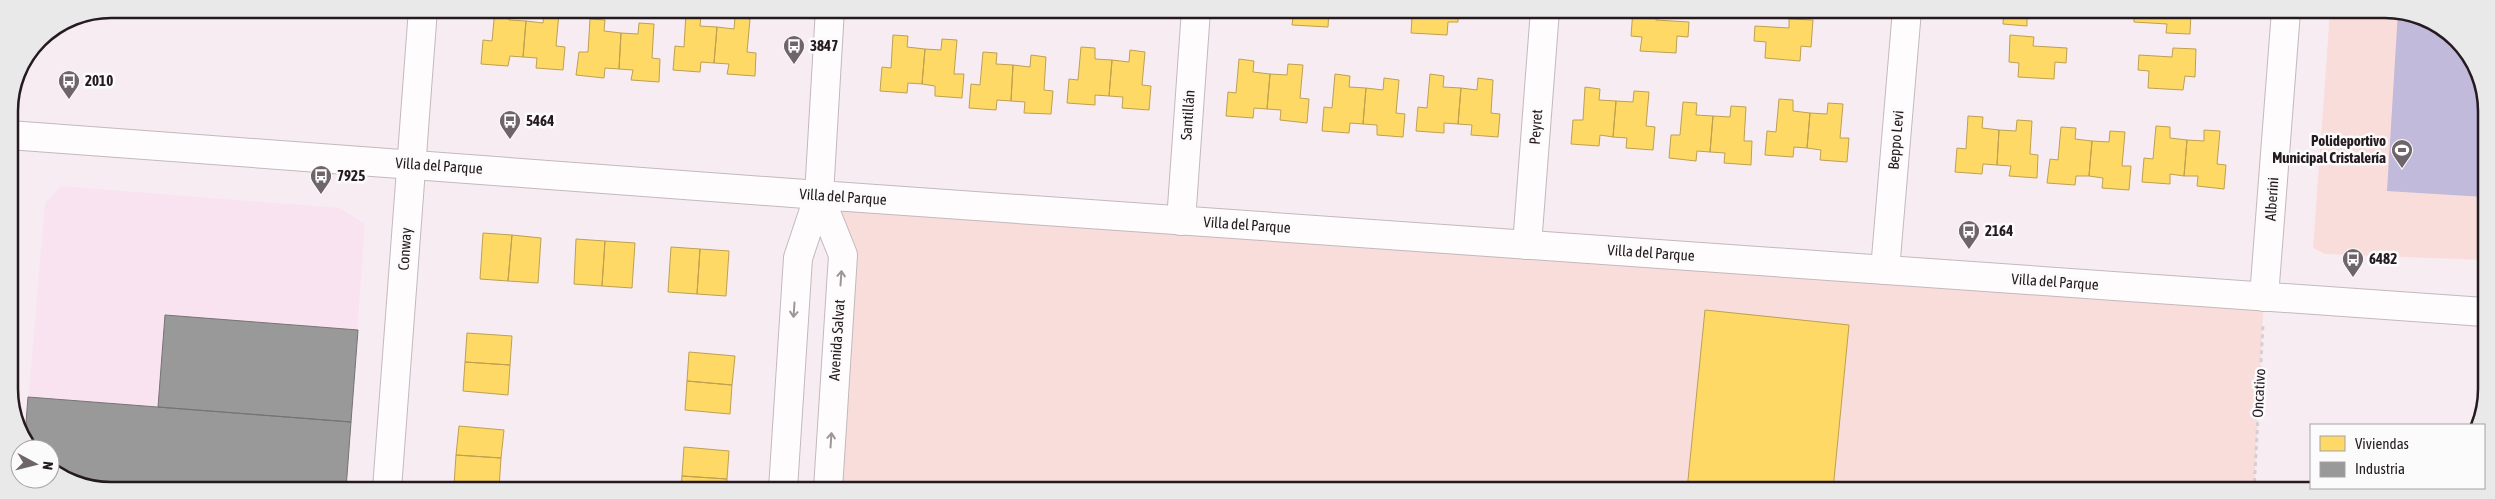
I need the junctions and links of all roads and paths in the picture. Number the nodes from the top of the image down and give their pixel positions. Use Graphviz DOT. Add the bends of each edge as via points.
graph roads {
  1 [pos="422,18"];
  2 [pos="829,18"];
  3 [pos="1195,18"];
  4 [pos="1544,18"];
  5 [pos="1906,18"];
  6 [pos="2285,18"];
  7 [pos="18,135"];
  8 [pos="411,164"];
  9 [pos="819,195"];
  10 [pos="1180,220"];
  11 [pos="1527,245"];
  12 [pos="1885,270"];
  13 [pos="2264,297"];
  14 [pos="2478,312"];
  15 [pos="2254,481"];
  16 [pos="388,482"];
  17 [pos="783,482"];
  18 [pos="828,482"];
  1 -- 8 [label="street, Conway"];
  2 -- 9 [label="street, Avenida Salvat"];
  3 -- 10 [label="street, Santillán"];
  4 -- 11 [label="street, Peyret"];
  5 -- 12 [label="street, Beppo Levi"];
  6 -- 13 [label="street, Alberini"];
  7 -- 8 [label="street, Villa del Parque"];
  8 -- 9 [label="street, Villa del Parque"];
  8 -- 16 [label="street, Conway"];
  9 -- 10 [label="street, Villa del Parque"];
  9 -- 17 [label="street, Avenida Salvat, one-way" via="798,258"];
  18 -- 9 [label="street, Avenida Salvat, one-way" via="843,255"];
  10 -- 11 [label="street, Villa del Parque"];
  11 -- 12 [label="street, Villa del Parque"];
  12 -- 13 [label="street, Villa del Parque"];
  13 -- 14 [label="street, Villa del Parque"];
  13 -- 15 [label="path, Oncativo"];
}
